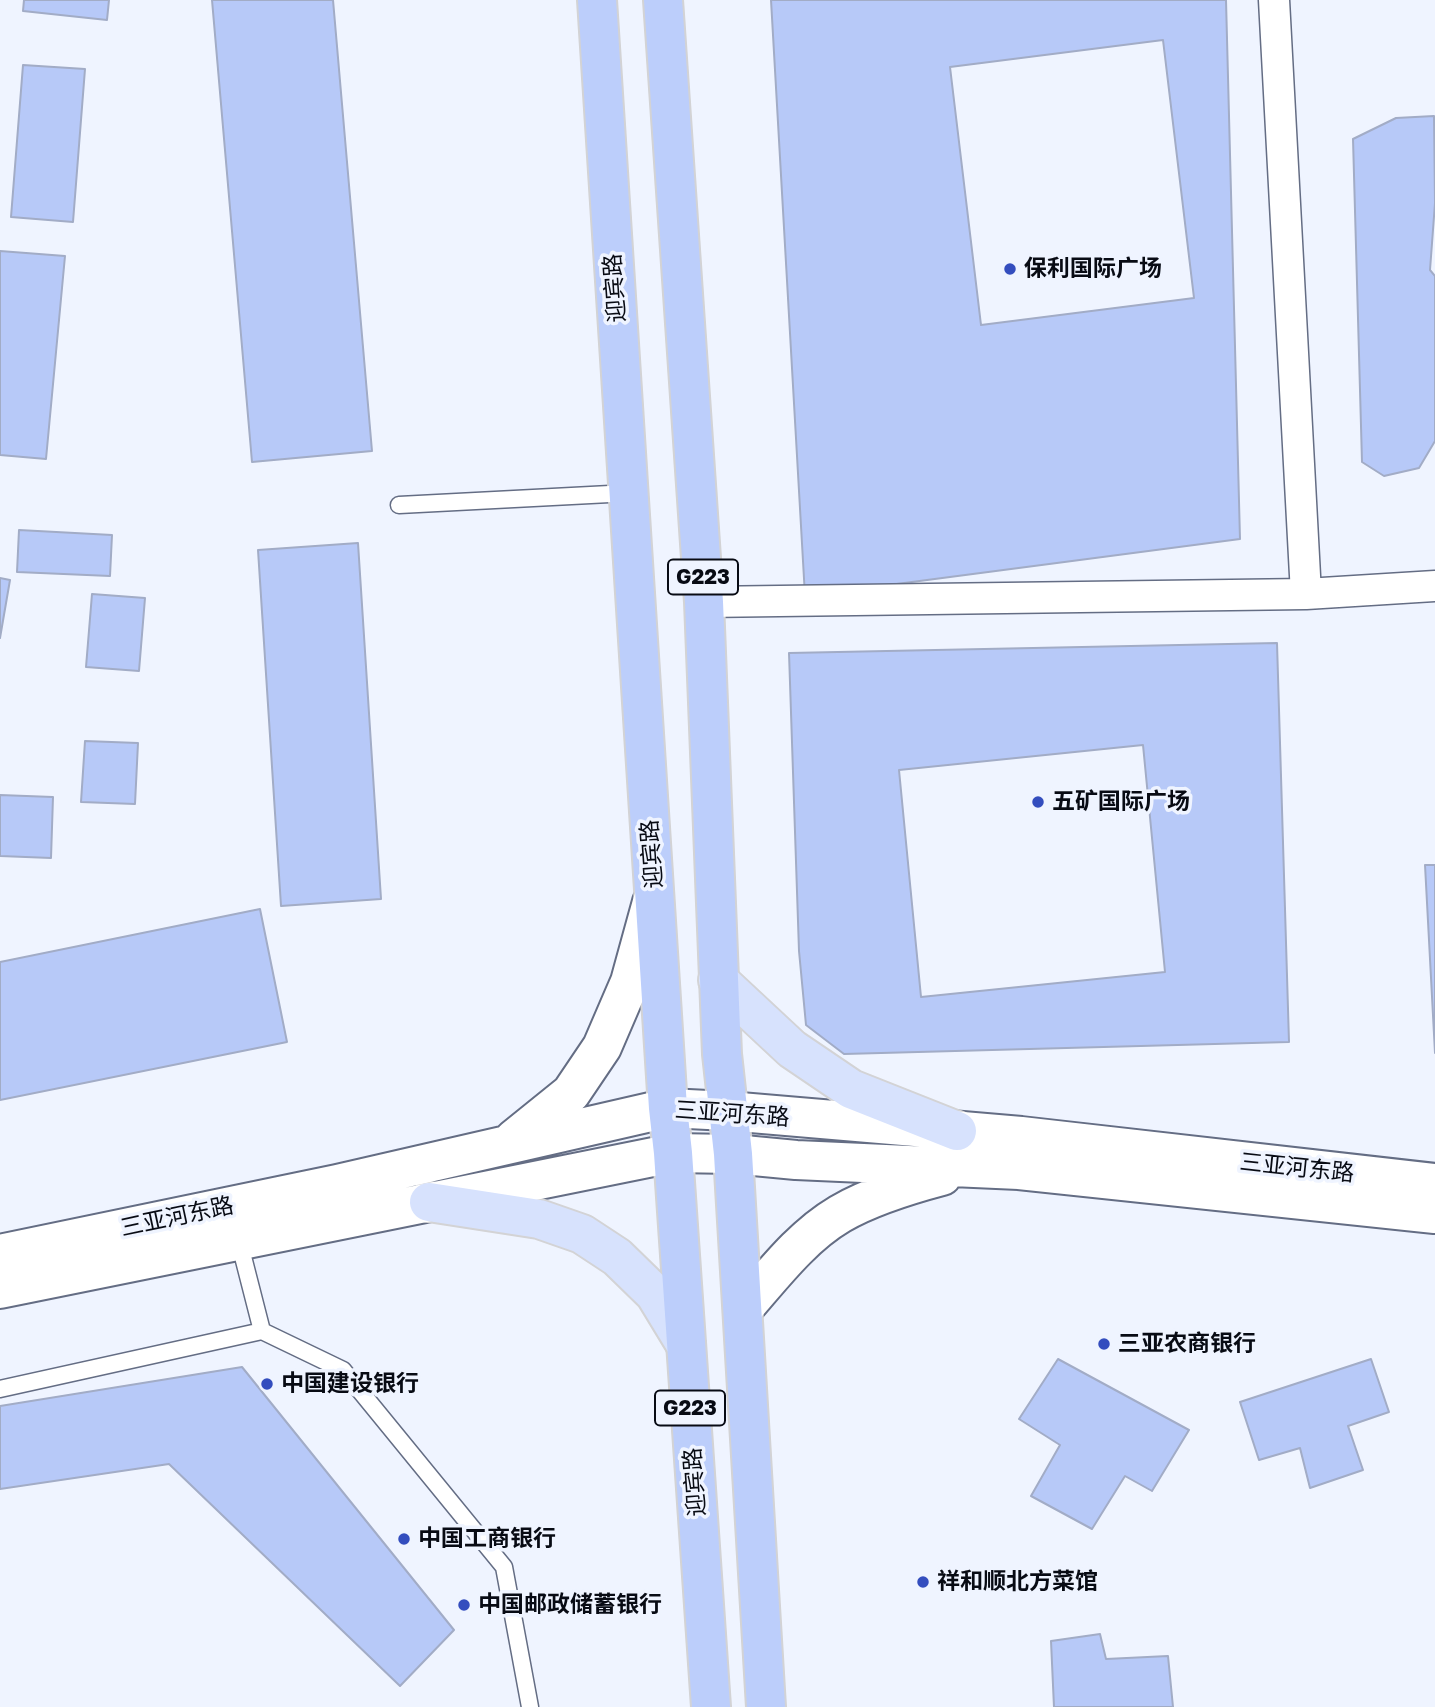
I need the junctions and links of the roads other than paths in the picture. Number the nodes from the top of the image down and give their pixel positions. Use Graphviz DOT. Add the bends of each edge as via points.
graph roads {
  1 [pos="597,0"];
  2 [pos="663,0"];
  3 [pos="1274,0"];
  4 [pos="629,493"];
  5 [pos="399,505"];
  6 [pos="1435,586"];
  7 [pos="1307,594"];
  8 [pos="704,602"];
  9 [pos="655,893"];
  10 [pos="718,980"];
  11 [pos="668,1108"];
  12 [pos="728,1111"];
  13 [pos="957,1131"];
  14 [pos="507,1145"];
  15 [pos="673,1153"];
  16 [pos="733,1154"];
  17 [pos="972,1168"];
  18 [pos="1435,1183"];
  19 [pos="429,1202"];
  20 [pos="1435,1214"];
  21 [pos="239,1241"];
  22 [pos="0,1254"];
  23 [pos="0,1289"];
  24 [pos="743,1309"];
  25 [pos="262,1331"];
  26 [pos="686,1345"];
  27 [pos="0,1389"];
  28 [pos="530,1707"];
  29 [pos="710,1707"];
  30 [pos="766,1707"];
  1 -- 4 [label="highway, 迎宾路 / G223"];
  2 -- 8 [label="highway, G223"];
  3 -- 7 [label="street"];
  4 -- 5 [label="lane"];
  4 -- 9 [label="highway, 迎宾路 / G223"];
  6 -- 7 [label="street"];
  7 -- 8 [label="street"];
  8 -- 10 [label="highway, G223"];
  9 -- 11 [label="highway, 迎宾路 / G223"];
  9 -- 14 [label="main road" via="631,982 602,1046 570,1093"];
  10 -- 12 [label="highway, G223"];
  10 -- 13 [label="main road" via="792,1049 851,1089"];
  11 -- 12 [label="main road, 三亚河东路"];
  11 -- 14 [label="main road, 三亚河东路"];
  11 -- 15 [label="highway, 迎宾路 / G223"];
  12 -- 13 [label="main road, 三亚河东路"];
  12 -- 16 [label="highway, G223"];
  13 -- 18 [label="main road, 三亚河东路"];
  14 -- 22 [label="main road, 三亚河东路"];
  15 -- 16 [label="main road, 三亚河东路"];
  15 -- 19 [label="main road, 三亚河东路"];
  15 -- 26 [label="highway, 迎宾路 / G223"];
  16 -- 17 [label="main road, 三亚河东路"];
  16 -- 24 [label="highway, G223"];
  17 -- 20 [label="main road, 三亚河东路"];
  17 -- 24 [label="main road" via="903,1186 840,1214 796,1249"];
  19 -- 21 [label="main road, 三亚河东路"];
  19 -- 26 [label="main road" via="539,1219 582,1234 617,1257 655,1294"];
  21 -- 23 [label="main road, 三亚河东路"];
  21 -- 25 [label="lane"];
  24 -- 30 [label="highway, G223"];
  25 -- 27 [label="lane"];
  25 -- 28 [label="lane" via="343,1370 504,1567"];
  26 -- 29 [label="highway, 迎宾路 / G223"];
}
